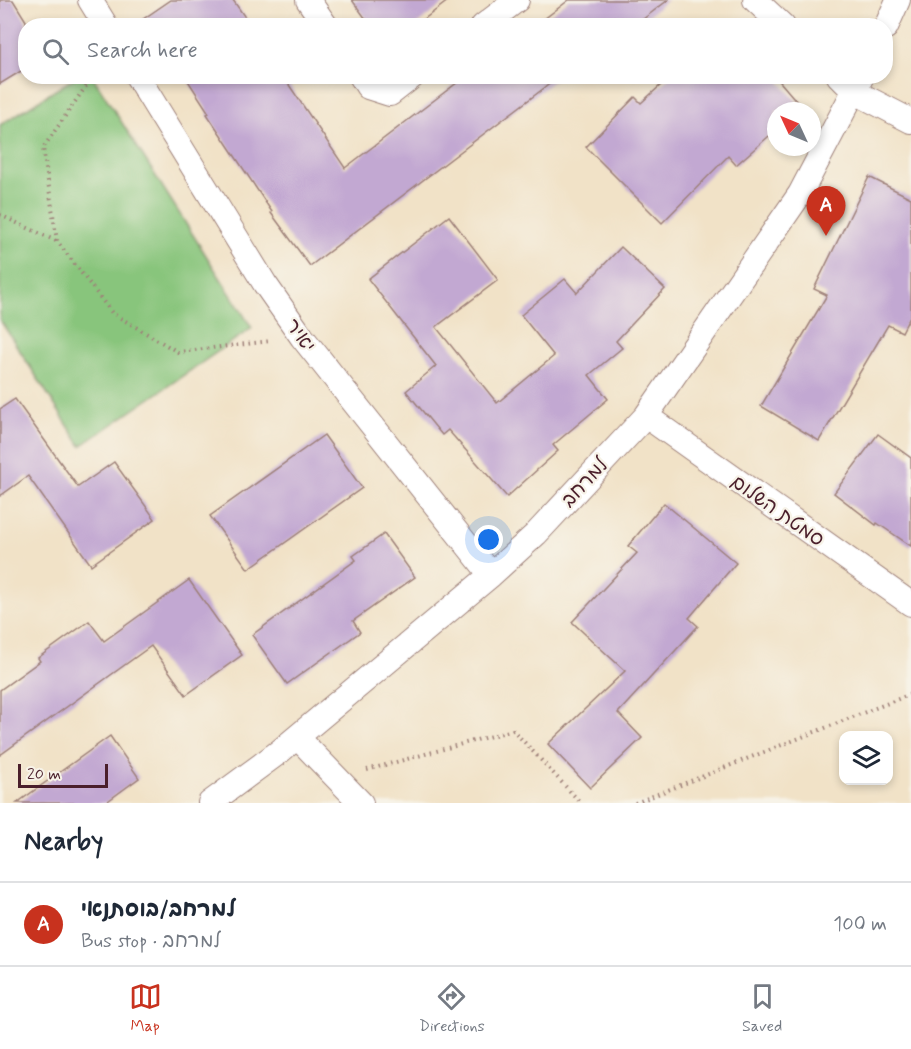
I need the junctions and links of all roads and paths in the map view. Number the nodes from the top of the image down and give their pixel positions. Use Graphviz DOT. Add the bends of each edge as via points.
graph roads {
  1 [pos="90,0"];
  2 [pos="308,0"];
  3 [pos="517,0"];
  4 [pos="755,0"];
  5 [pos="898,0"];
  6 [pos="100,18"];
  7 [pos="320,18"];
  8 [pos="493,18"];
  9 [pos="774,18"];
  10 [pos="889,18"];
  11 [pos="87,84"];
  12 [pos="142,84"];
  13 [pos="366,84"];
  14 [pos="403,84"];
  15 [pos="851,84"];
  16 [pos="855,84"];
  17 [pos="911,121"];
  18 [pos="0,215"];
  19 [pos="57,241"];
  20 [pos="302,337"];
  21 [pos="646,416"];
  22 [pos="491,575"];
  23 [pos="911,604"];
  24 [pos="911,694"];
  25 [pos="297,737"];
  26 [pos="337,778"];
  27 [pos="210,803"];
  28 [pos="362,803"];
  29 [pos="581,803"];
  30 [pos="635,803"];
  1 -- 6 [label="street"];
  2 -- 7 [label="street"];
  3 -- 8 [label="street"];
  4 -- 9 [label="street"];
  5 -- 10 [label="street"];
  11 -- 19 [label="path" via="42,148"];
  12 -- 20 [label="street, יאיר"];
  13 -- 14 [label="street" via="390,94"];
  15 -- 21 [label="street, למרחב" via="800,194"];
  16 -- 17 [label="street"];
  18 -- 19 [label="path"];
  19 -- 20 [label="path" via="112,313 178,352"];
  20 -- 22 [label="street, יאיר"];
  21 -- 22 [label="street, למרחב" via="536,534"];
  21 -- 23 [label="street, סמטת השלום"];
  22 -- 25 [label="street, למרחב"];
  24 -- 30 [label="path"];
  25 -- 26 [label="street"];
  25 -- 27 [label="street, למרחב"];
  26 -- 28 [label="street"];
  26 -- 29 [label="path" via="513,730"];
}
